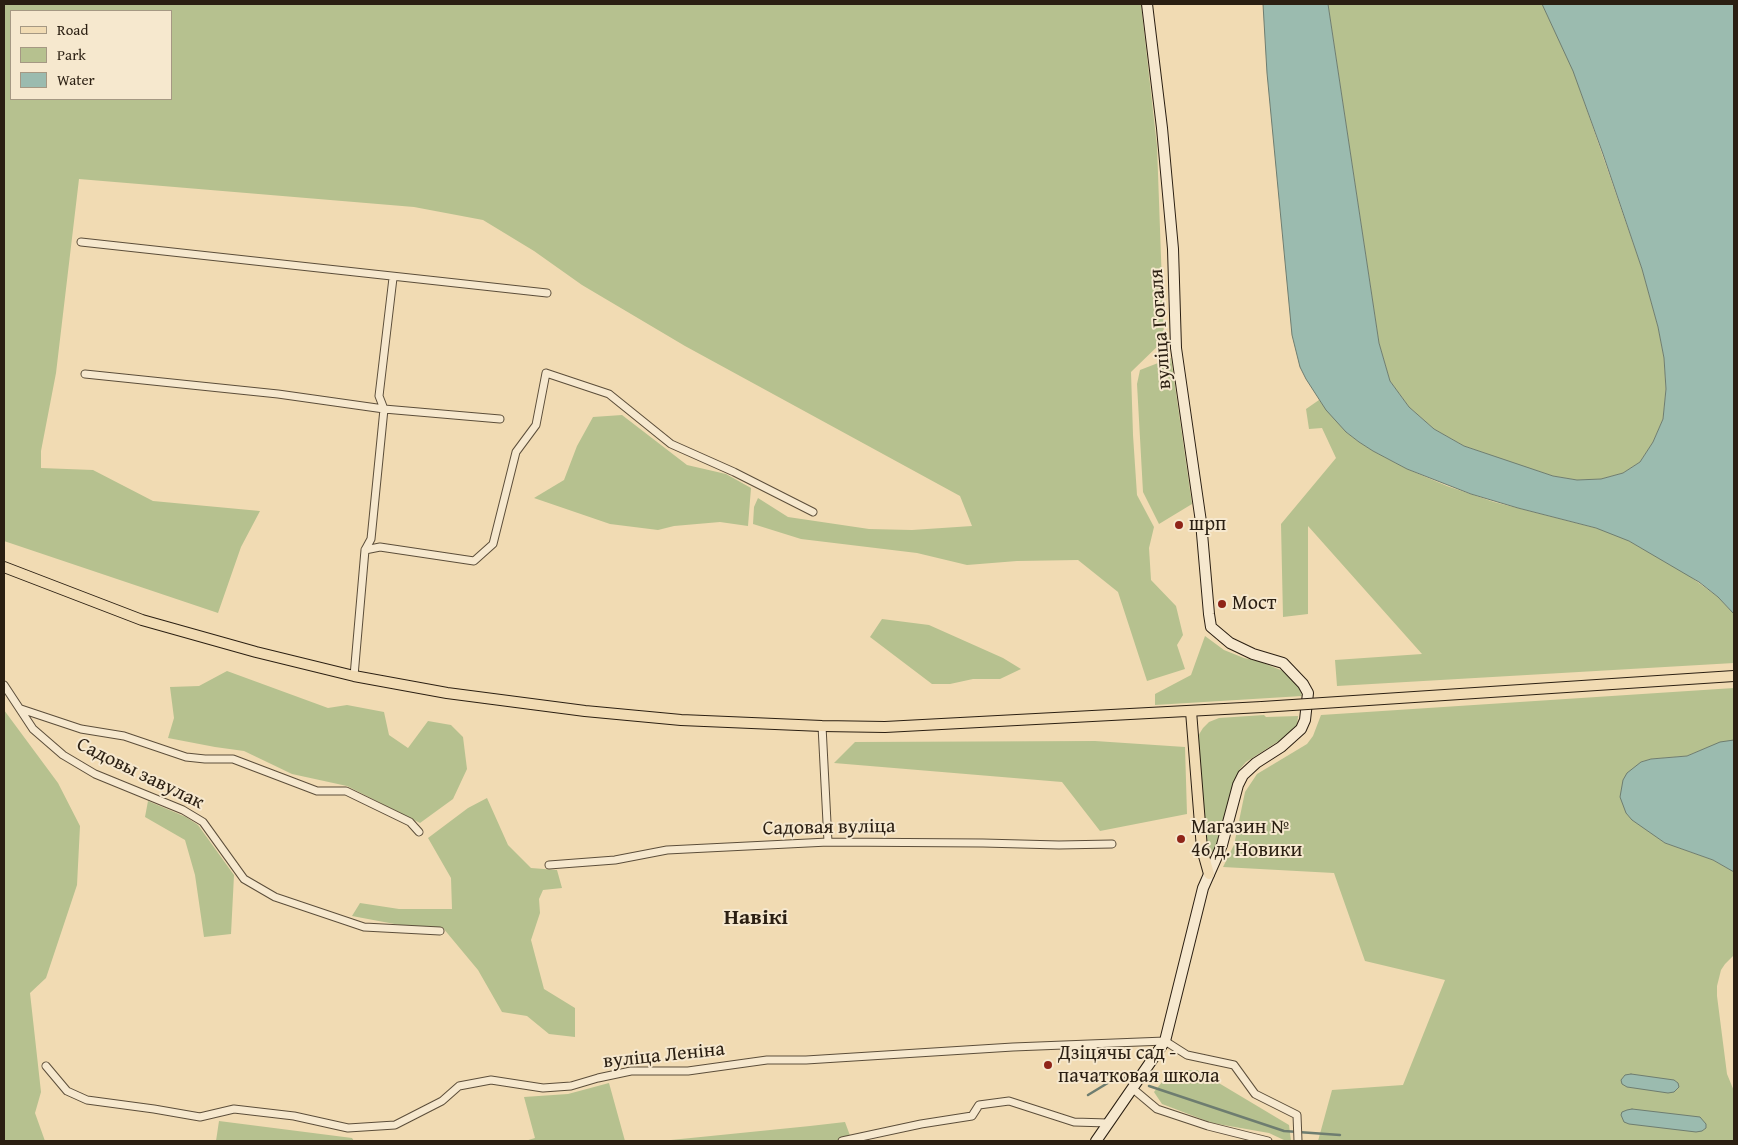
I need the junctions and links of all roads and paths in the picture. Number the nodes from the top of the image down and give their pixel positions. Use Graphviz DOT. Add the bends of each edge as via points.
graph roads {
  1 [pos="1147,4"];
  2 [pos="81,242"];
  3 [pos="393,278"];
  4 [pos="546,293"];
  5 [pos="85,374"];
  6 [pos="384,409"];
  7 [pos="500,419"];
  8 [pos="813,512"];
  9 [pos="365,550"];
  10 [pos="4,567"];
  11 [pos="354,676"];
  12 [pos="1734,676"];
  13 [pos="4,685"];
  14 [pos="20,709"];
  15 [pos="1192,711"];
  16 [pos="822,726"];
  17 [pos="419,832"];
  18 [pos="828,842"];
  19 [pos="1112,844"];
  20 [pos="549,865"];
  21 [pos="1208,874"];
  22 [pos="440,931"];
  23 [pos="1165,1041"];
  24 [pos="46,1066"];
  25 [pos="1132,1088"];
  26 [pos="1108,1123"];
  27 [pos="842,1141"];
  28 [pos="1096,1141"];
  29 [pos="1268,1141"];
  30 [pos="1298,1141"];
  1 -- 21 [label="street, вуліца Гогаля" via="1170,221 1176,348 1202,522 1211,627 1230,643 1283,663 1304,684 1308,693 1301,729 1243,775 1222,844"];
  2 -- 3 [label="street" via="363,272"];
  3 -- 4 [label="street"];
  3 -- 6 [label="street" via="379,396"];
  5 -- 6 [label="street" via="278,394"];
  6 -- 7 [label="street"];
  6 -- 9 [label="street" via="371,539"];
  8 -- 9 [label="street" via="671,444 608,394 546,373 536,425 516,452 493,544 474,561 380,547"];
  9 -- 11 [label="street"];
  10 -- 11 [label="main road" via="142,620"];
  11 -- 16 [label="main road" via="447,693 585,711 681,720"];
  12 -- 15 [label="main road, bridge"];
  13 -- 14 [label="street"];
  14 -- 17 [label="street, Садовы завулак" via="81,728 124,736 186,757 233,759 317,791 346,791 410,822"];
  14 -- 22 [label="street, Садовы завулак" via="33,729 63,755 95,774 183,810 202,822 244,879 275,897 364,927"];
  15 -- 16 [label="main road" via="920,725"];
  15 -- 21 [label="main road" via="1202,849"];
  16 -- 18 [label="street"];
  18 -- 19 [label="street, Садовая вуліца"];
  18 -- 20 [label="street, Садовая вуліца" via="667,850 616,860"];
  21 -- 23 [label="street"];
  23 -- 24 [label="street, вуліца Леніна" via="767,1060 688,1071 631,1071 571,1086 543,1088 491,1080 459,1086 442,1101 394,1124 348,1128 260,1112 234,1110 200,1117 87,1100 67,1091"];
  23 -- 25 [label="street"];
  23 -- 30 [label="street" via="1187,1055 1234,1065 1255,1094 1297,1115"];
  25 -- 26 [label="street"];
  25 -- 29 [label="street" via="1157,1109"];
  26 -- 27 [label="street" via="1074,1122 1009,1101 980,1105 972,1116"];
  26 -- 28 [label="street"];
}
